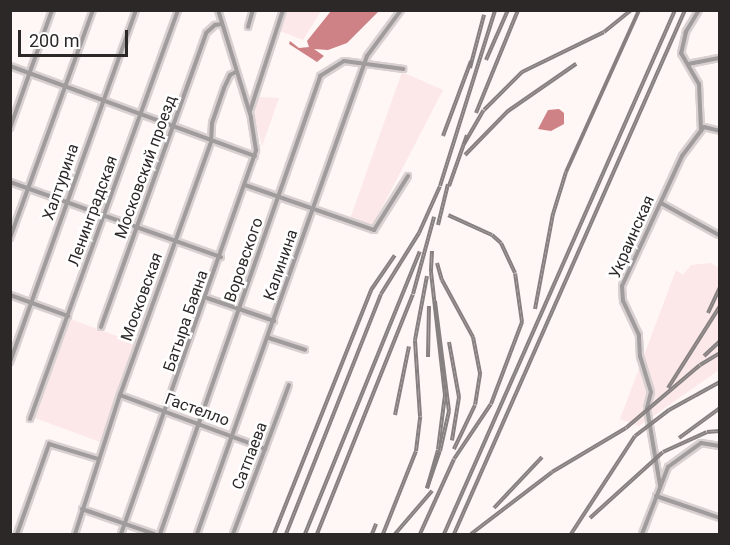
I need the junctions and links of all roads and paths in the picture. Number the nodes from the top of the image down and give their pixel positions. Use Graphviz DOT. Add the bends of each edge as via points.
graph roads {
  1 [pos="52,10"];
  2 [pos="93,10"];
  3 [pos="136,10"];
  4 [pos="178,10"];
  5 [pos="218,10"];
  6 [pos="253,10"];
  7 [pos="283,10"];
  8 [pos="401,10"];
  9 [pos="699,10"];
  10 [pos="222,24"];
  11 [pos="248,27"];
  12 [pos="720,58"];
  13 [pos="364,62"];
  14 [pos="688,64"];
  15 [pos="10,66"];
  16 [pos="403,69"];
  17 [pos="236,72"];
  18 [pos="30,73"];
  19 [pos="65,88"];
  20 [pos="103,101"];
  21 [pos="250,112"];
  22 [pos="140,114"];
  23 [pos="173,127"];
  24 [pos="10,128"];
  25 [pos="701,129"];
  26 [pos="720,131"];
  27 [pos="211,142"];
  28 [pos="255,156"];
  29 [pos="408,176"];
  30 [pos="10,182"];
  31 [pos="245,185"];
  32 [pos="28,188"];
  33 [pos="279,196"];
  34 [pos="67,202"];
  35 [pos="661,203"];
  36 [pos="314,208"];
  37 [pos="105,216"];
  38 [pos="136,227"];
  39 [pos="719,235"];
  40 [pos="10,238"];
  41 [pos="175,241"];
  42 [pos="221,257"];
  43 [pos="10,296"];
  44 [pos="207,298"];
  45 [pos="32,303"];
  46 [pos="240,309"];
  47 [pos="68,316"];
  48 [pos="274,321"];
  49 [pos="100,327"];
  50 [pos="269,338"];
  51 [pos="305,350"];
  52 [pos="10,362"];
  53 [pos="289,385"];
  54 [pos="120,395"];
  55 [pos="166,412"];
  56 [pos="30,419"];
  57 [pos="200,424"];
  58 [pos="233,436"];
  59 [pos="720,446"];
  60 [pos="265,449"];
  61 [pos="98,459"];
  62 [pos="660,485"];
  63 [pos="656,496"];
  64 [pos="82,508"];
  65 [pos="720,518"];
  66 [pos="125,524"];
  67 [pos="17,534"];
  68 [pos="75,534"];
  69 [pos="121,534"];
  70 [pos="154,534"];
  71 [pos="160,534"];
  72 [pos="197,534"];
  73 [pos="233,534"];
  74 [pos="642,534"];
  1 -- 18 [label="street"];
  2 -- 19 [label="street"];
  3 -- 20 [label="street, Халтурина"];
  4 -- 22 [label="street, Ленинградская"];
  5 -- 10 [label="street, Батыра Баяна"];
  6 -- 11 [label="street"];
  7 -- 21 [label="street, Батыра Баяна"];
  8 -- 13 [label="street, Калинина"];
  9 -- 14 [label="street" via="681,46"];
  10 -- 17 [label="street, Батыра Баяна"];
  10 -- 23 [label="street, Московский проезд" via="206,33"];
  12 -- 14 [label="street"];
  13 -- 16 [label="street, Воровского"];
  13 -- 33 [label="street, Воровского" via="339,62 320,76"];
  13 -- 36 [label="street, Калинина"];
  14 -- 25 [label="street" via="699,84"];
  15 -- 18 [label="street"];
  17 -- 21 [label="street, Батыра Баяна"];
  17 -- 27 [label="street, Московская" via="226,82 212,123"];
  18 -- 19 [label="street"];
  18 -- 24 [label="street"];
  19 -- 20 [label="street"];
  19 -- 32 [label="street"];
  20 -- 22 [label="street"];
  20 -- 34 [label="street, Халтурина"];
  21 -- 28 [label="street, Батыра Баяна"];
  22 -- 23 [label="street"];
  22 -- 37 [label="street, Ленинградская"];
  23 -- 27 [label="street"];
  23 -- 38 [label="street, Московский проезд"];
  25 -- 26 [label="street" via="707,126"];
  25 -- 35 [label="street, Украинская" via="682,156"];
  27 -- 28 [label="street"];
  27 -- 41 [label="street, Московская"];
  28 -- 31 [label="street, Батыра Баяна"];
  29 -- 36 [label="street" via="374,230"];
  30 -- 32 [label="street"];
  31 -- 33 [label="street"];
  31 -- 42 [label="street, Батыра Баяна"];
  32 -- 34 [label="street"];
  32 -- 40 [label="street"];
  33 -- 36 [label="street"];
  33 -- 46 [label="street, Воровского"];
  34 -- 37 [label="street"];
  34 -- 45 [label="street, Халтурина"];
  35 -- 39 [label="street"];
  35 -- 62 [label="street, Украинская" via="621,294 636,324 640,357 651,392 647,408"];
  36 -- 48 [label="street, Калинина"];
  37 -- 38 [label="street"];
  37 -- 47 [label="street, Ленинградская"];
  38 -- 41 [label="street"];
  38 -- 49 [label="street, Московский проезд"];
  41 -- 42 [label="street"];
  41 -- 54 [label="street, Московская"];
  42 -- 44 [label="street, Батыра Баяна"];
  43 -- 45 [label="street"];
  44 -- 46 [label="street"];
  44 -- 55 [label="street, Батыра Баяна"];
  45 -- 47 [label="street"];
  45 -- 52 [label="street, Халтурина"];
  46 -- 48 [label="street"];
  46 -- 57 [label="street, Воровского"];
  47 -- 56 [label="street, Ленинградская"];
  48 -- 50 [label="street, Калинина"];
  50 -- 51 [label="street"];
  50 -- 58 [label="street, Калинина"];
  53 -- 60 [label="street, Сатпаева"];
  54 -- 55 [label="street, Гастелло"];
  54 -- 61 [label="street, Московская"];
  55 -- 57 [label="street, Гастелло"];
  55 -- 66 [label="street, Батыра Баяна"];
  57 -- 58 [label="street, Гастелло"];
  57 -- 71 [label="street, Воровского"];
  58 -- 60 [label="street, Гастелло"];
  58 -- 72 [label="street, Калинина"];
  59 -- 62 [label="street" via="701,443 685,452 668,467"];
  60 -- 73 [label="street, Сатпаева"];
  61 -- 64 [label="street, Московская"];
  61 -- 67 [label="street" via="49,444"];
  62 -- 63 [label="street"];
  63 -- 65 [label="street"];
  63 -- 74 [label="street"];
  64 -- 66 [label="street"];
  64 -- 68 [label="street, Московская"];
  66 -- 69 [label="street, Батыра Баяна"];
  66 -- 70 [label="street"];
}
